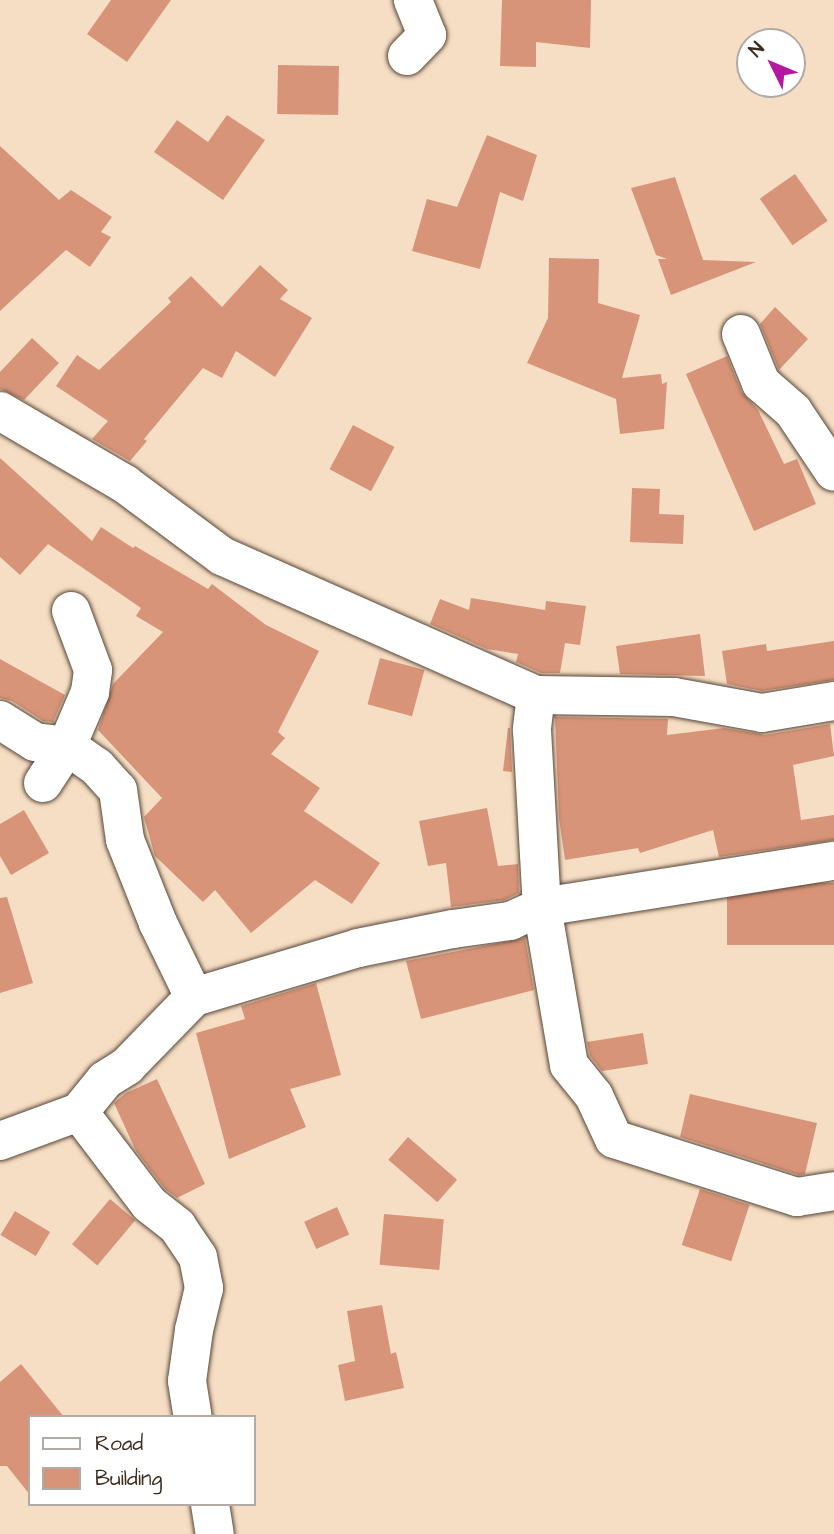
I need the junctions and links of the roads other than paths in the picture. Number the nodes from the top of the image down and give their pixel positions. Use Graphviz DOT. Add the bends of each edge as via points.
graph roads {
  1 [pos="413,0"];
  2 [pos="407,56"];
  3 [pos="741,334"];
  4 [pos="0,411"];
  5 [pos="834,472"];
  6 [pos="71,611"];
  7 [pos="536,695"];
  8 [pos="834,701"];
  9 [pos="0,720"];
  10 [pos="67,746"];
  11 [pos="43,783"];
  12 [pos="834,860"];
  13 [pos="542,906"];
  14 [pos="194,997"];
  15 [pos="79,1112"];
  16 [pos="0,1141"];
  17 [pos="834,1191"];
  18 [pos="194,1415"];
  19 [pos="209,1506"];
  20 [pos="215,1534"];
  1 -- 2 [label="street" via="427,35"];
  3 -- 5 [label="street" via="761,383 793,411"];
  4 -- 7 [label="street" via="125,484 222,556"];
  6 -- 10 [label="street" via="93,670 90,692"];
  7 -- 8 [label="street" via="674,697 762,713"];
  7 -- 13 [label="street" via="532,730"];
  9 -- 10 [label="street" via="35,742"];
  10 -- 11 [label="street"];
  10 -- 14 [label="street" via="97,767 118,790 125,840"];
  12 -- 13 [label="street"];
  13 -- 14 [label="street" via="510,922 358,948"];
  13 -- 17 [label="street" via="569,1065 594,1096 614,1139 797,1197"];
  14 -- 15 [label="street" via="127,1066 104,1080"];
  15 -- 16 [label="street"];
  15 -- 18 [label="street" via="149,1203 177,1226 198,1257 204,1288 187,1381"];
  19 -- 20 [label="street"];
}
